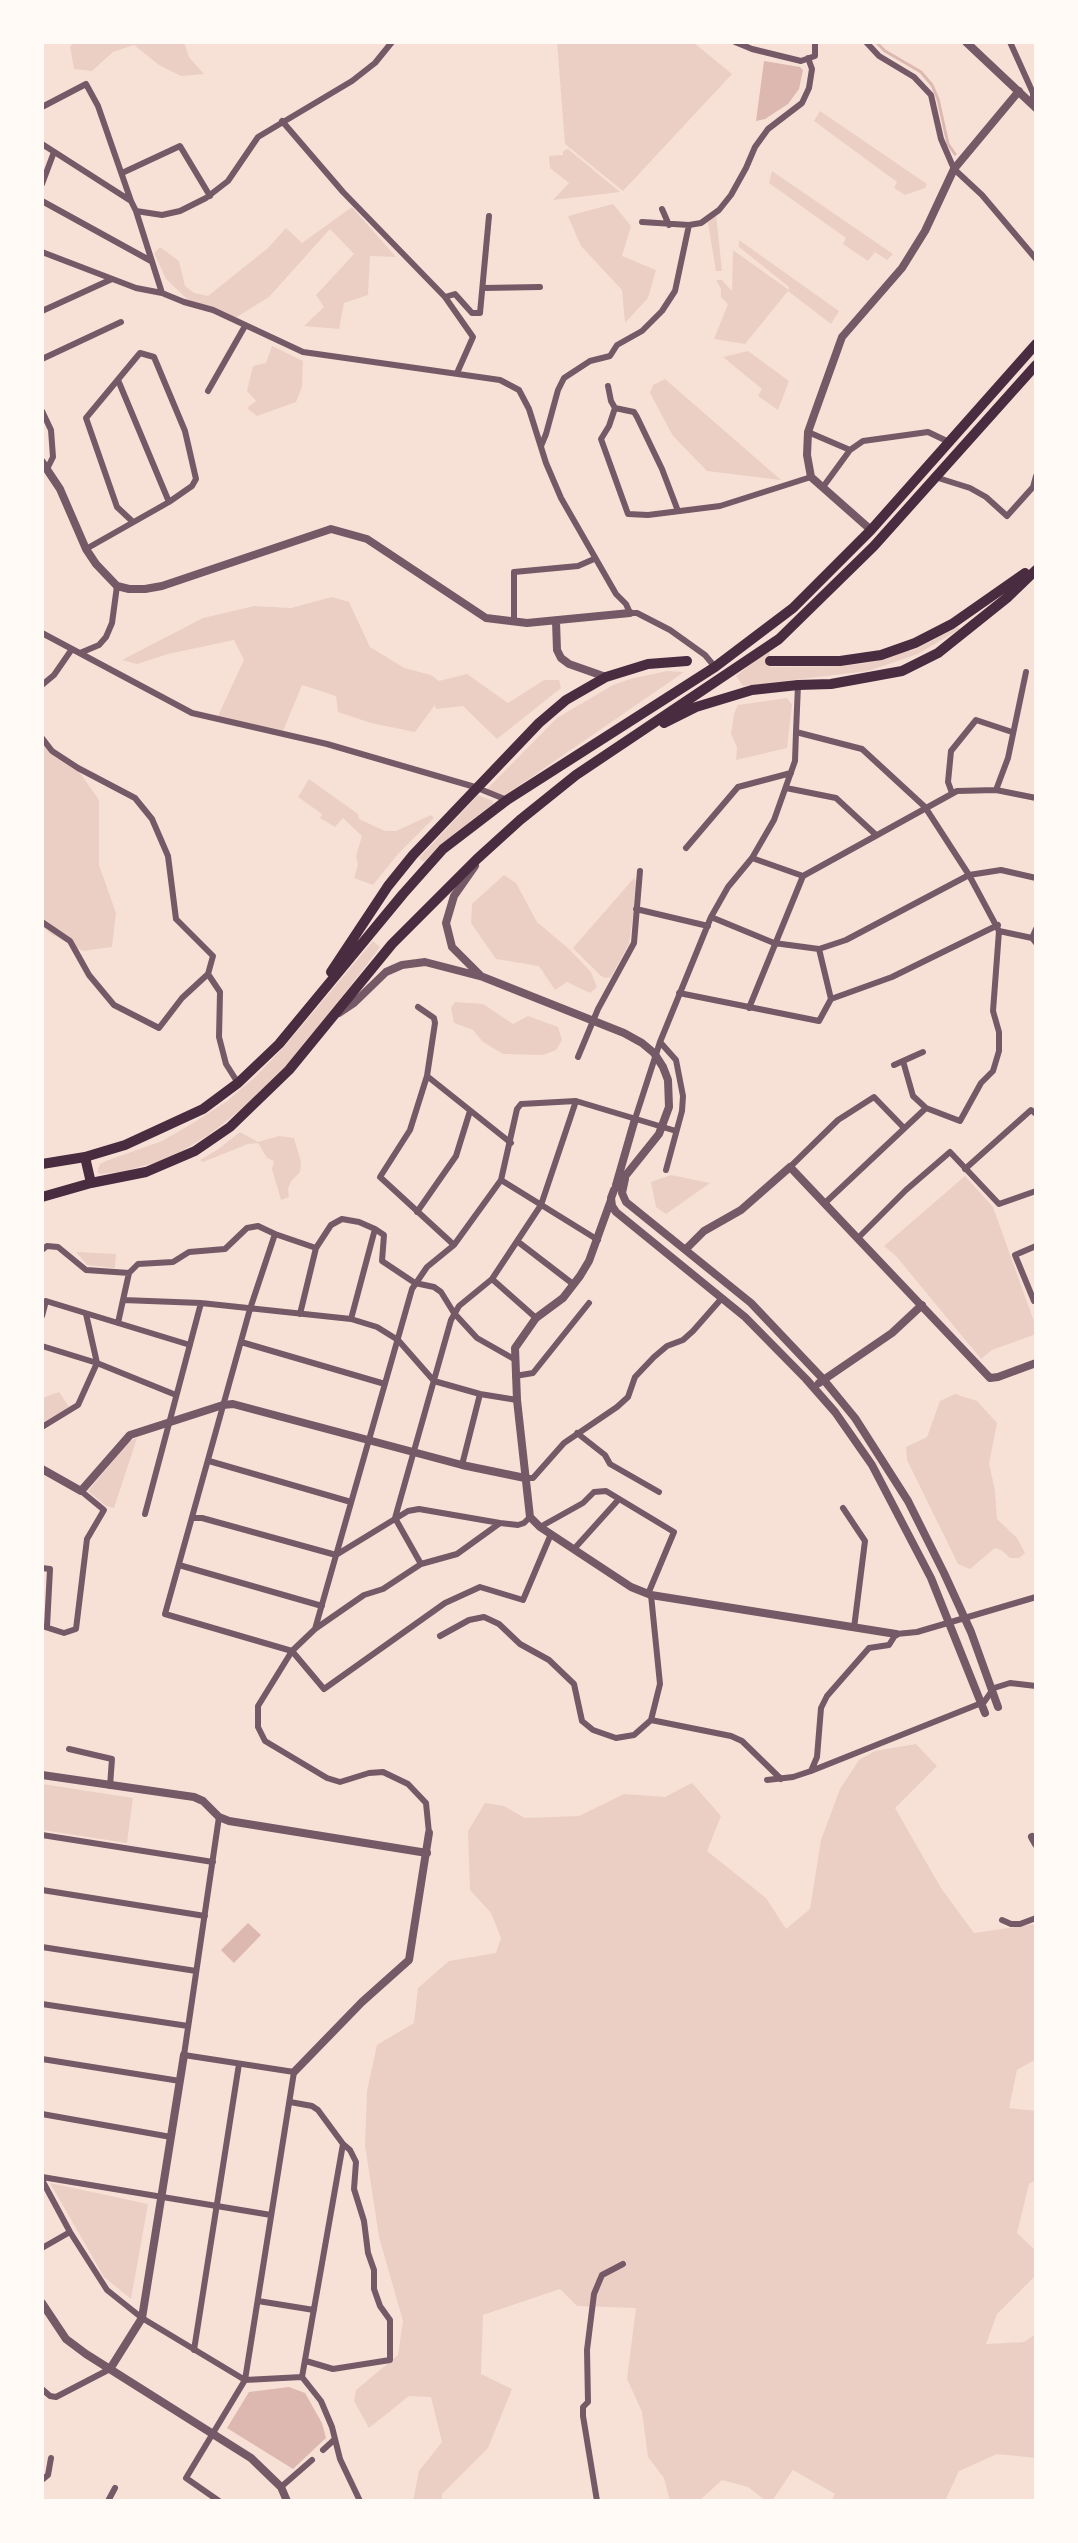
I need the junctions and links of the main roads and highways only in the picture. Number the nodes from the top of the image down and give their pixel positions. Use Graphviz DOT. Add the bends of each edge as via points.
graph roads {
  1 [pos="1036,344"];
  2 [pos="1036,365"];
  3 [pos="1036,565"];
  4 [pos="1036,570"];
  5 [pos="687,661"];
  6 [pos="770,661"];
  7 [pos="628,739"];
  8 [pos="305,1012"];
  9 [pos="85,1157"];
  10 [pos="42,1164"];
  11 [pos="91,1183"];
  12 [pos="42,1197"];
  1 -- 8 [label="highway" via="871,530 793,608 715,667 466,830 434,859"];
  2 -- 7 [label="highway" via="874,546 779,639"];
  3 -- 6 [label="highway" via="968,614 915,643 881,655 840,661"];
  4 -- 7 [label="highway" via="938,652 902,670 831,684 731,695"];
  5 -- 8 [label="highway" via="648,664 606,678 566,700 539,723 413,855 388,886"];
  7 -- 11 [label="highway" via="550,794 405,929 289,1070 230,1127 179,1159 146,1172"];
  8 -- 9 [label="highway" via="279,1044 238,1083 202,1109 125,1145"];
  9 -- 10 [label="highway"];
  9 -- 11 [label="highway"];
  11 -- 12 [label="highway"];
}
